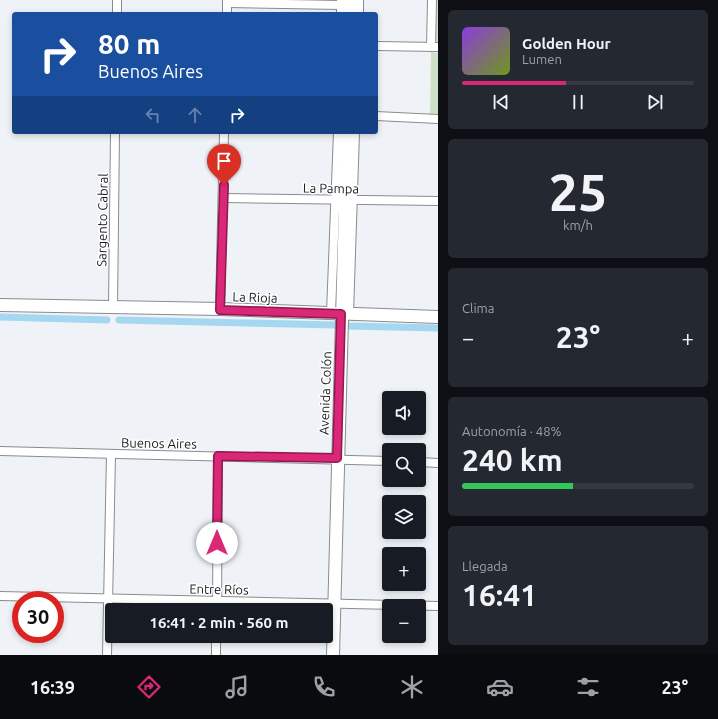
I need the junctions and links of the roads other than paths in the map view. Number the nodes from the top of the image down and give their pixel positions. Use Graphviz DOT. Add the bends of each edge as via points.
graph roads {
  1 [pos="117,0"];
  2 [pos="360,0"];
  3 [pos="432,0"];
  4 [pos="227,2"];
  5 [pos="344,2"];
  6 [pos="117,12"];
  7 [pos="342,12"];
  8 [pos="349,12"];
  9 [pos="359,12"];
  10 [pos="378,46"];
  11 [pos="434,47"];
  12 [pos="378,116"];
  13 [pos="438,119"];
  14 [pos="115,134"];
  15 [pos="224,134"];
  16 [pos="338,134"];
  17 [pos="347,134"];
  18 [pos="355,134"];
  19 [pos="224,198"];
  20 [pos="344,200"];
  21 [pos="438,201"];
  22 [pos="0,305"];
  23 [pos="113,308"];
  24 [pos="220,310"];
  25 [pos="340,314"];
  26 [pos="438,317"];
  27 [pos="0,451"];
  28 [pos="111,454"];
  29 [pos="218,456"];
  30 [pos="337,458"];
  31 [pos="382,461"];
  32 [pos="426,462"];
  33 [pos="438,463"];
  34 [pos="0,596"];
  35 [pos="108,599"];
  36 [pos="170,603"];
  37 [pos="217,603"];
  38 [pos="334,604"];
  39 [pos="438,606"];
  40 [pos="216,643"];
  41 [pos="107,655"];
  42 [pos="216,655"];
  43 [pos="333,655"];
  1 -- 6 [label="street"];
  2 -- 9 [label="street"];
  3 -- 11 [label="street"];
  4 -- 5 [label="street"];
  5 -- 7 [label="street"];
  5 -- 8 [label="main road"];
  10 -- 11 [label="street"];
  12 -- 13 [label="street"];
  14 -- 23 [label="street, Sargento Cabral"];
  15 -- 19 [label="street"];
  16 -- 20 [label="street, Avenida Colón"];
  17 -- 20 [label="main road, Avenida Colón"];
  18 -- 20 [label="street, Avenida Colón"];
  19 -- 20 [label="street, La Pampa"];
  19 -- 24 [label="street"];
  20 -- 21 [label="street, La Pampa"];
  20 -- 25 [label="main road, Avenida Colón"];
  22 -- 23 [label="main road, La Rioja"];
  23 -- 24 [label="main road, La Rioja"];
  24 -- 25 [label="main road, La Rioja"];
  25 -- 26 [label="main road, La Rioja"];
  25 -- 30 [label="main road, Avenida Colón"];
  27 -- 28 [label="street, Buenos Aires"];
  28 -- 29 [label="street, Buenos Aires"];
  28 -- 35 [label="street"];
  29 -- 30 [label="street, Buenos Aires"];
  29 -- 37 [label="street"];
  30 -- 31 [label="street, Buenos Aires"];
  30 -- 38 [label="main road, Avenida Colón"];
  32 -- 33 [label="street"];
  34 -- 35 [label="street, Entre Ríos"];
  35 -- 36 [label="street, Entre Ríos"];
  35 -- 41 [label="street"];
  38 -- 39 [label="street, Entre Ríos"];
  38 -- 43 [label="main road, Avenida Colón"];
  40 -- 42 [label="street"];
}
